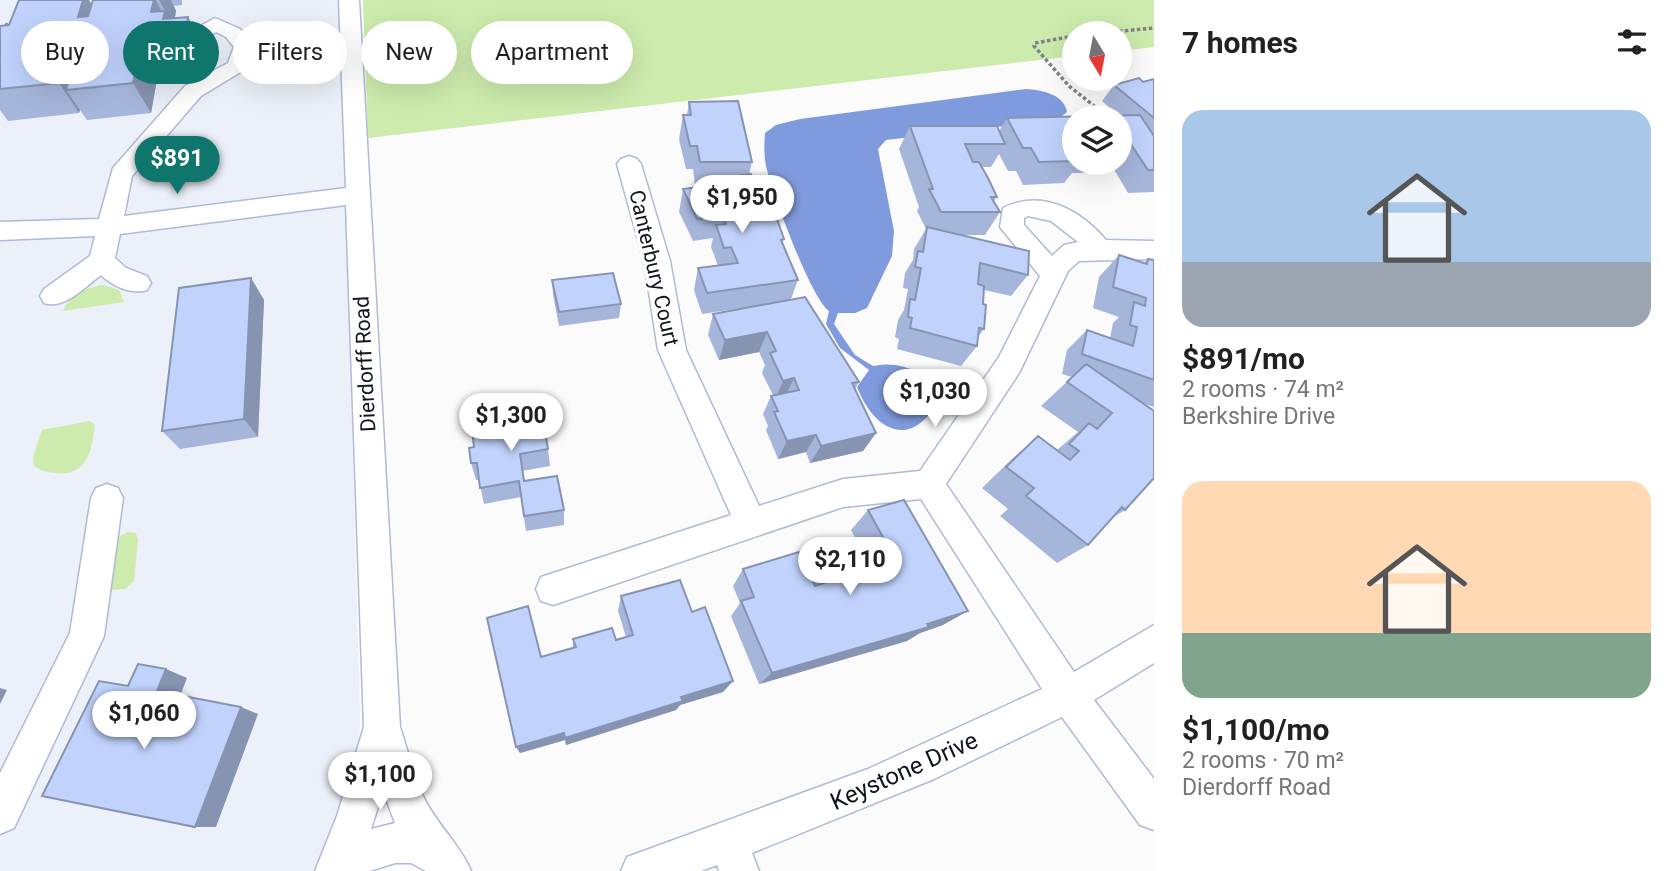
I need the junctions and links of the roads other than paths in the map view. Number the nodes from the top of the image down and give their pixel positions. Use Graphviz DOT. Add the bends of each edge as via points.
graph roads {
  1 [pos="349,0"];
  2 [pos="202,85"];
  3 [pos="629,164"];
  4 [pos="356,195"];
  5 [pos="109,227"];
  6 [pos="0,231"];
  7 [pos="1099,250"];
  8 [pos="1154,250"];
  9 [pos="102,261"];
  10 [pos="1053,274"];
  11 [pos="138,283"];
  12 [pos="53,296"];
  13 [pos="929,484"];
  14 [pos="107,498"];
  15 [pos="751,523"];
  16 [pos="553,589"];
  17 [pos="1154,642"];
  18 [pos="1067,695"];
  19 [pos="383,727"];
  20 [pos="1154,811"];
  21 [pos="0,814"];
  22 [pos="734,857"];
  23 [pos="451,865"];
  24 [pos="335,871"];
  25 [pos="641,871"];
  1 -- 4 [label="street, Dierdorff Road"];
  2 -- 2 [label="street" via="237,66 243,56 240,38 215,24 191,40 185,56 190,78"];
  2 -- 5 [label="street" via="121,174"];
  3 -- 15 [label="street, Canterbury Court" via="657,261 672,350"];
  4 -- 5 [label="street"];
  4 -- 19 [label="street, Dierdorff Road"];
  5 -- 6 [label="street"];
  5 -- 9 [label="street"];
  7 -- 8 [label="street"];
  7 -- 10 [label="street" via="1073,252"];
  7 -- 10 [label="street" via="1075,223 1059,214 1018,209 1012,214 1012,227"];
  9 -- 11 [label="street" via="117,275"];
  9 -- 12 [label="street"];
  10 -- 13 [label="street" via="1009,365"];
  13 -- 15 [label="street" via="843,493"];
  13 -- 18 [label="street"];
  14 -- 21 [label="street" via="87,636"];
  15 -- 16 [label="street"];
  17 -- 18 [label="street, Keystone Drive"];
  18 -- 20 [label="street"];
  18 -- 22 [label="street, Keystone Drive"];
  19 -- 23 [label="street, Dierdorff Road" via="407,806"];
  19 -- 24 [label="street, Dierdorff Road"];
  22 -- 25 [label="street, Keystone Drive"];
  23 -- 24 [label="street, Dierdorff Road" via="409,842 386,842 363,850"];
}
